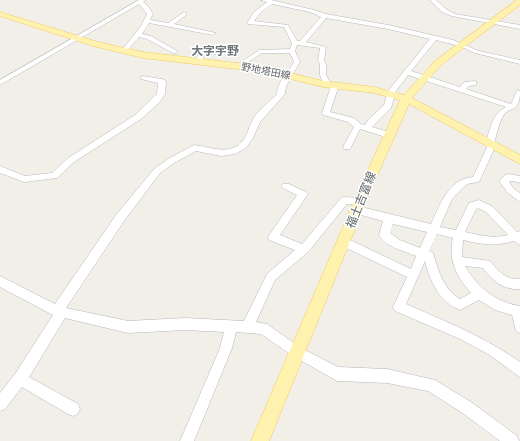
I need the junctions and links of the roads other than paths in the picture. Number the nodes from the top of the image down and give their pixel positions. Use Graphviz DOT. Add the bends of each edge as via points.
graph roads {
  1 [pos="301,0"];
  2 [pos="433,0"];
  3 [pos="142,1"];
  4 [pos="267,1"];
  5 [pos="520,2"];
  6 [pos="294,6"];
  7 [pos="0,14"];
  8 [pos="184,14"];
  9 [pos="325,16"];
  10 [pos="146,21"];
  11 [pos="494,22"];
  12 [pos="169,25"];
  13 [pos="520,27"];
  14 [pos="213,33"];
  15 [pos="138,35"];
  16 [pos="76,38"];
  17 [pos="434,38"];
  18 [pos="298,43"];
  19 [pos="462,45"];
  20 [pos="124,51"];
  21 [pos="292,51"];
  22 [pos="175,52"];
  23 [pos="216,52"];
  24 [pos="198,62"];
  25 [pos="520,62"];
  26 [pos="240,65"];
  27 [pos="406,72"];
  28 [pos="290,75"];
  29 [pos="143,78"];
  30 [pos="423,78"];
  31 [pos="0,83"];
  32 [pos="473,83"];
  33 [pos="331,85"];
  34 [pos="462,90"];
  35 [pos="520,93"];
  36 [pos="391,94"];
  37 [pos="406,99"];
  38 [pos="510,108"];
  39 [pos="520,113"];
  40 [pos="358,126"];
  41 [pos="367,129"];
  42 [pos="389,135"];
  43 [pos="491,144"];
  44 [pos="347,147"];
  45 [pos="520,160"];
  46 [pos="0,169"];
  47 [pos="520,180"];
  48 [pos="286,186"];
  49 [pos="520,198"];
  50 [pos="359,205"];
  51 [pos="389,219"];
  52 [pos="433,228"];
  53 [pos="458,235"];
  54 [pos="519,238"];
  55 [pos="344,242"];
  56 [pos="304,249"];
  57 [pos="422,252"];
  58 [pos="457,261"];
  59 [pos="413,274"];
  60 [pos="0,281"];
  61 [pos="520,284"];
  62 [pos="479,294"];
  63 [pos="518,311"];
  64 [pos="59,312"];
  65 [pos="231,326"];
  66 [pos="248,327"];
  67 [pos="520,327"];
  68 [pos="297,352"];
  69 [pos="520,370"];
  70 [pos="20,379"];
  71 [pos="0,404"];
  72 [pos="74,409"];
  73 [pos="187,441"];
  74 [pos="260,441"];
  75 [pos="512,441"];
  1 -- 6 [label="street"];
  2 -- 11 [label="street" via="444,11 454,15"];
  3 -- 10 [label="street" via="150,14"];
  3 -- 16 [label="street"];
  4 -- 6 [label="street"];
  4 -- 18 [label="street" via="253,15 250,23 283,24"];
  5 -- 11 [label="main road, 福土吉富線"];
  6 -- 9 [label="street"];
  7 -- 16 [label="main road, 野地塔田線"];
  8 -- 12 [label="street"];
  9 -- 17 [label="street"];
  9 -- 18 [label="street"];
  10 -- 12 [label="street"];
  10 -- 15 [label="street"];
  11 -- 13 [label="street"];
  11 -- 19 [label="main road, 福土吉富線"];
  12 -- 14 [label="street"];
  15 -- 20 [label="street"];
  15 -- 22 [label="street" via="150,37"];
  16 -- 20 [label="main road, 野地塔田線"];
  16 -- 31 [label="street"];
  17 -- 19 [label="street"];
  17 -- 27 [label="street"];
  18 -- 21 [label="street"];
  18 -- 33 [label="street" via="323,47 323,75"];
  19 -- 25 [label="street" via="477,52"];
  19 -- 30 [label="main road, 福土吉富線"];
  20 -- 24 [label="main road, 野地塔田線"];
  21 -- 26 [label="street" via="261,51"];
  21 -- 28 [label="street" via="297,62"];
  23 -- 24 [label="street" via="204,50"];
  24 -- 26 [label="main road, 野地塔田線"];
  26 -- 28 [label="main road, 野地塔田線"];
  27 -- 30 [label="street"];
  27 -- 36 [label="street"];
  28 -- 33 [label="main road, 野地塔田線"];
  28 -- 64 [label="street" via="281,86 280,94 256,121 243,146 232,152 222,153 195,148 157,171 120,218"];
  29 -- 46 [label="street" via="162,81 161,94 156,101 138,116 71,160 54,176 24,179"];
  30 -- 34 [label="street"];
  30 -- 37 [label="main road, 福土吉富線"];
  32 -- 34 [label="street" via="467,84"];
  33 -- 36 [label="main road, 野地塔田線"];
  33 -- 40 [label="street" via="326,113 351,120"];
  34 -- 38 [label="street"];
  35 -- 38 [label="street"];
  36 -- 37 [label="main road, 野地塔田線"];
  36 -- 41 [label="street" via="388,106"];
  37 -- 42 [label="main road, 福土吉富線"];
  37 -- 43 [label="main road, 野地塔田線"];
  38 -- 39 [label="street"];
  38 -- 43 [label="street" via="498,117"];
  40 -- 41 [label="street"];
  40 -- 44 [label="street"];
  41 -- 42 [label="street"];
  42 -- 50 [label="main road, 福土吉富線"];
  43 -- 45 [label="main road, 野地塔田線"];
  43 -- 52 [label="street" via="476,180 465,181 448,197"];
  47 -- 49 [label="street" via="508,177 504,181"];
  48 -- 56 [label="street" via="303,194 274,237"];
  50 -- 51 [label="street"];
  50 -- 55 [label="main road, 福土吉富線"];
  50 -- 56 [label="street" via="345,200"];
  51 -- 52 [label="street"];
  51 -- 57 [label="street" via="384,235 396,243"];
  52 -- 53 [label="street"];
  52 -- 57 [label="street"];
  53 -- 54 [label="street" via="486,241"];
  53 -- 54 [label="street" via="472,206 479,204 489,209"];
  53 -- 58 [label="street"];
  55 -- 59 [label="street"];
  55 -- 68 [label="main road, 福土吉富線"];
  56 -- 66 [label="street" via="271,277"];
  57 -- 59 [label="street"];
  57 -- 62 [label="street" via="429,256 433,272 449,299 460,305"];
  58 -- 61 [label="street" via="486,264 507,284"];
  58 -- 62 [label="street" via="470,286"];
  59 -- 69 [label="street" via="399,307 464,335 492,350"];
  60 -- 64 [label="street"];
  62 -- 63 [label="street" via="499,306"];
  63 -- 67 [label="street"];
  64 -- 65 [label="street" via="128,327 185,324"];
  64 -- 70 [label="street"];
  65 -- 66 [label="street"];
  65 -- 73 [label="street" via="226,348"];
  66 -- 68 [label="street" via="263,328"];
  68 -- 74 [label="main road, 福土吉富線"];
  68 -- 75 [label="street" via="337,374 387,376 430,385 466,407"];
  70 -- 71 [label="street"];
  70 -- 72 [label="street"];
}
